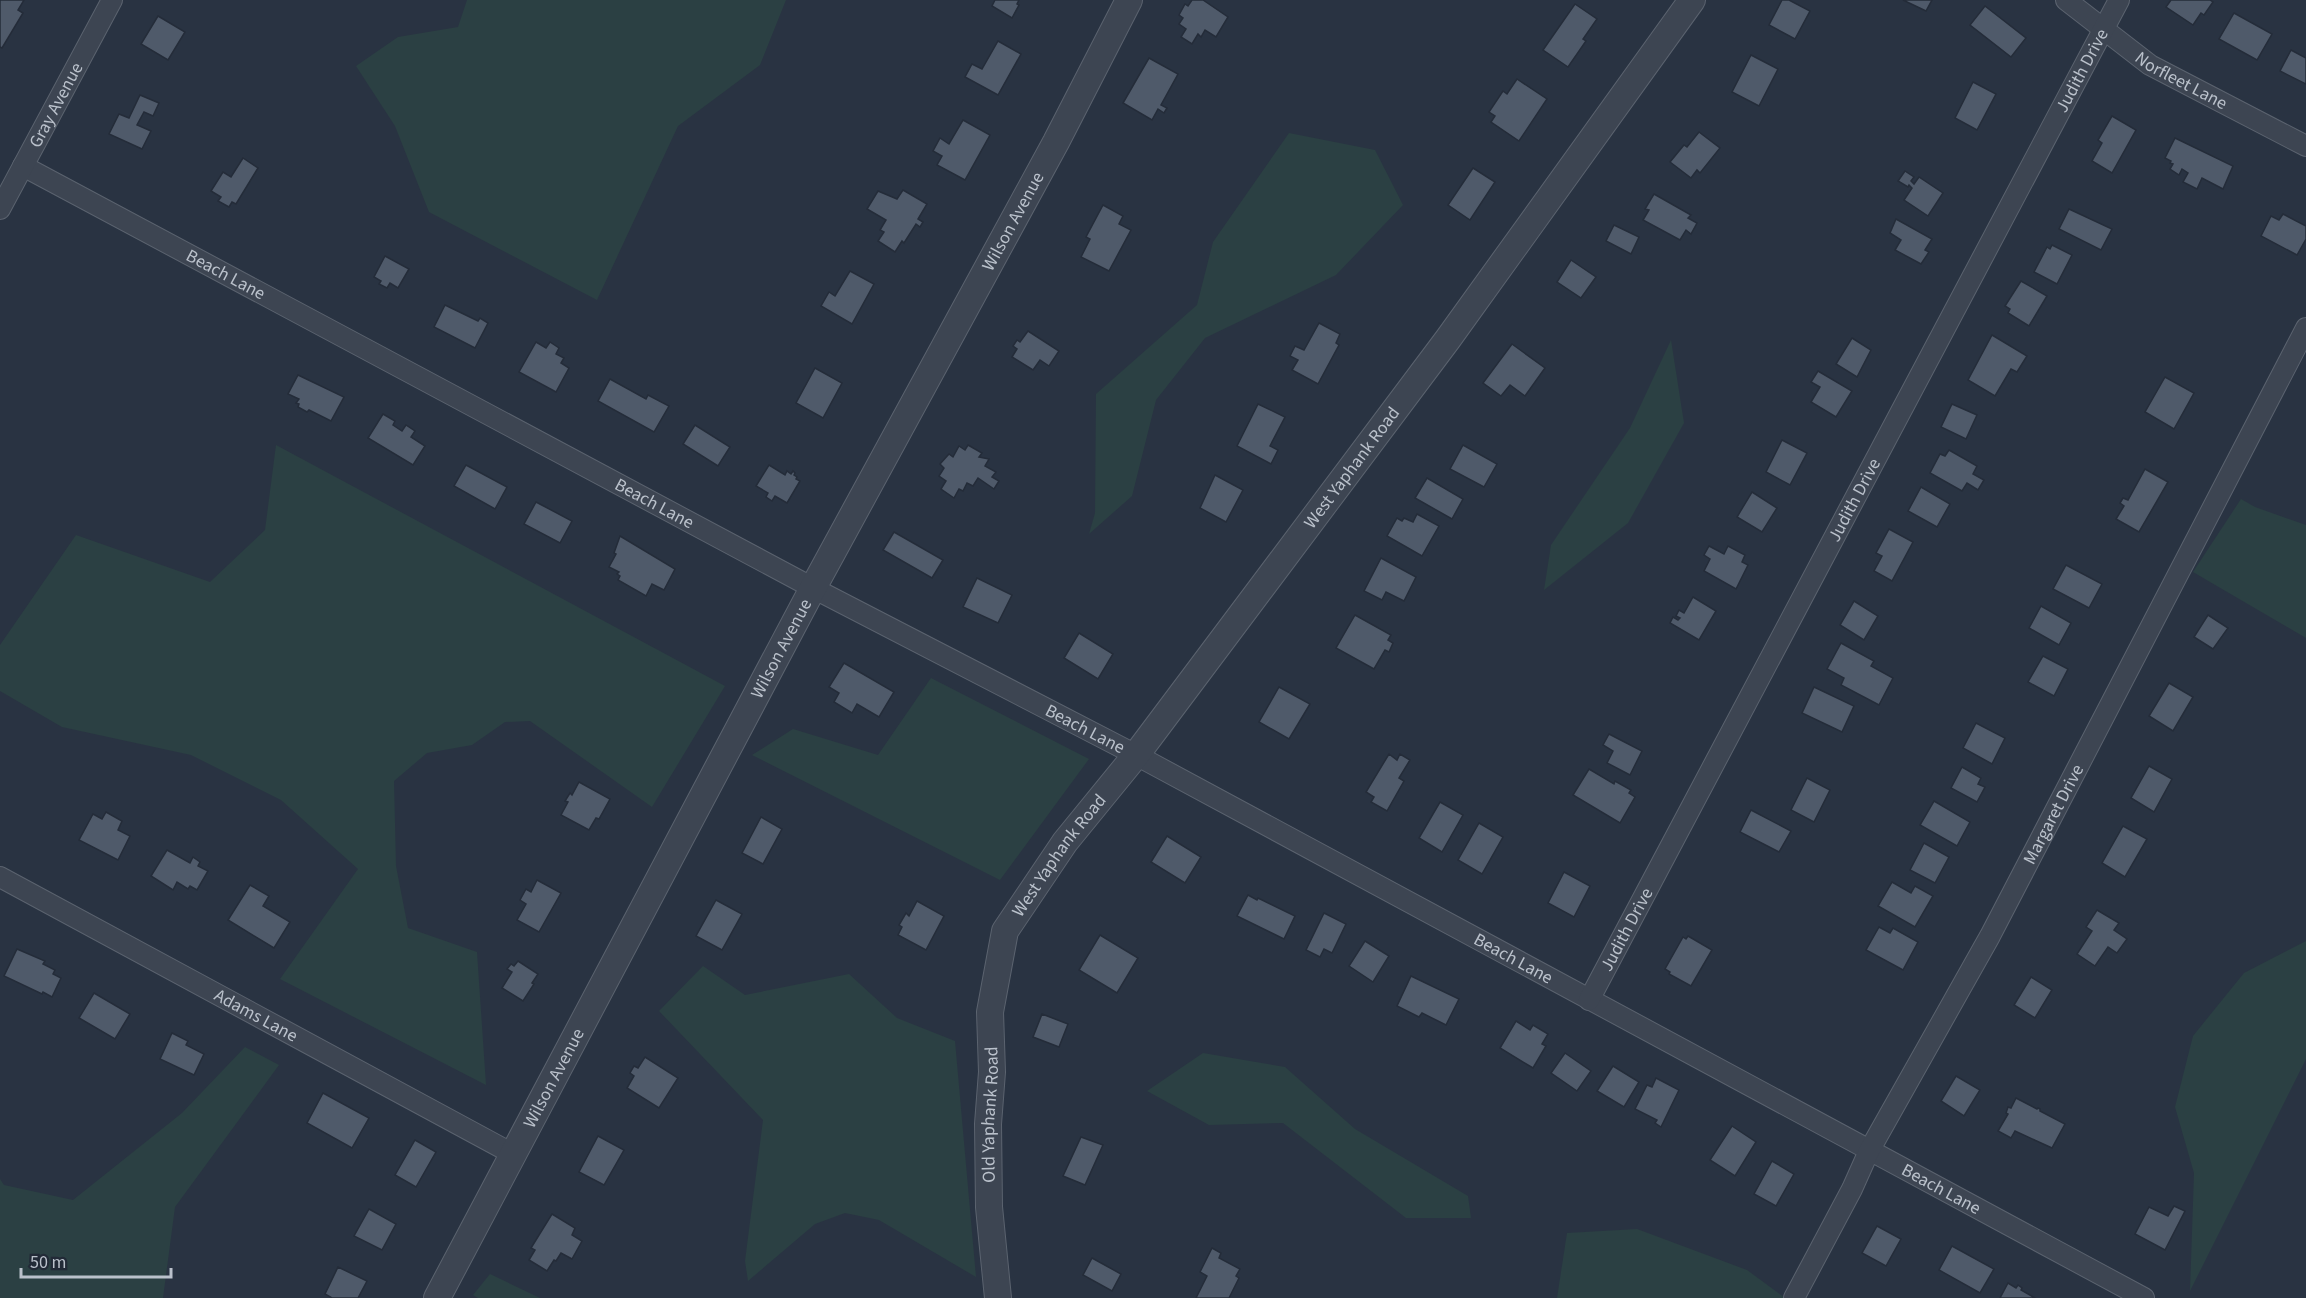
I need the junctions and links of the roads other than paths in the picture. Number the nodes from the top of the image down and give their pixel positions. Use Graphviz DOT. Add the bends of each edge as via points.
graph roads {
  1 [pos="112,0"];
  2 [pos="1129,0"];
  3 [pos="1692,0"];
  4 [pos="2066,0"];
  5 [pos="2119,0"];
  6 [pos="2104,27"];
  7 [pos="2306,146"];
  8 [pos="23,166"];
  9 [pos="0,209"];
  10 [pos="2306,327"];
  11 [pos="813,588"];
  12 [pos="1136,755"];
  13 [pos="0,877"];
  14 [pos="1005,931"];
  15 [pos="1589,1000"];
  16 [pos="1869,1151"];
  17 [pos="513,1154"];
  18 [pos="436,1298"];
  19 [pos="998,1298"];
  20 [pos="1794,1298"];
  21 [pos="2144,1298"];
  1 -- 8 [label="street, Gray Avenue"];
  2 -- 11 [label="street, Wilson Avenue"];
  3 -- 12 [label="street, West Yaphank Road" via="1448,339"];
  4 -- 6 [label="street, Norfleet Lane"];
  5 -- 6 [label="street, Judith Drive"];
  6 -- 7 [label="street, Norfleet Lane" via="2151,65"];
  6 -- 15 [label="street, Judith Drive"];
  8 -- 9 [label="street, Gray Avenue"];
  8 -- 11 [label="street, Beach Lane"];
  10 -- 16 [label="street, Margaret Drive" via="1990,936"];
  11 -- 12 [label="street, Beach Lane"];
  11 -- 17 [label="street, Wilson Avenue"];
  12 -- 14 [label="street, West Yaphank Road" via="1065,842"];
  12 -- 15 [label="street, Beach Lane"];
  13 -- 17 [label="street, Adams Lane"];
  14 -- 19 [label="street, Old Yaphank Road" via="990,1012 989,1207"];
  15 -- 16 [label="street, Beach Lane"];
  16 -- 20 [label="street, Margaret Drive"];
  16 -- 21 [label="street, Beach Lane"];
  17 -- 18 [label="street, Wilson Avenue"];
}
